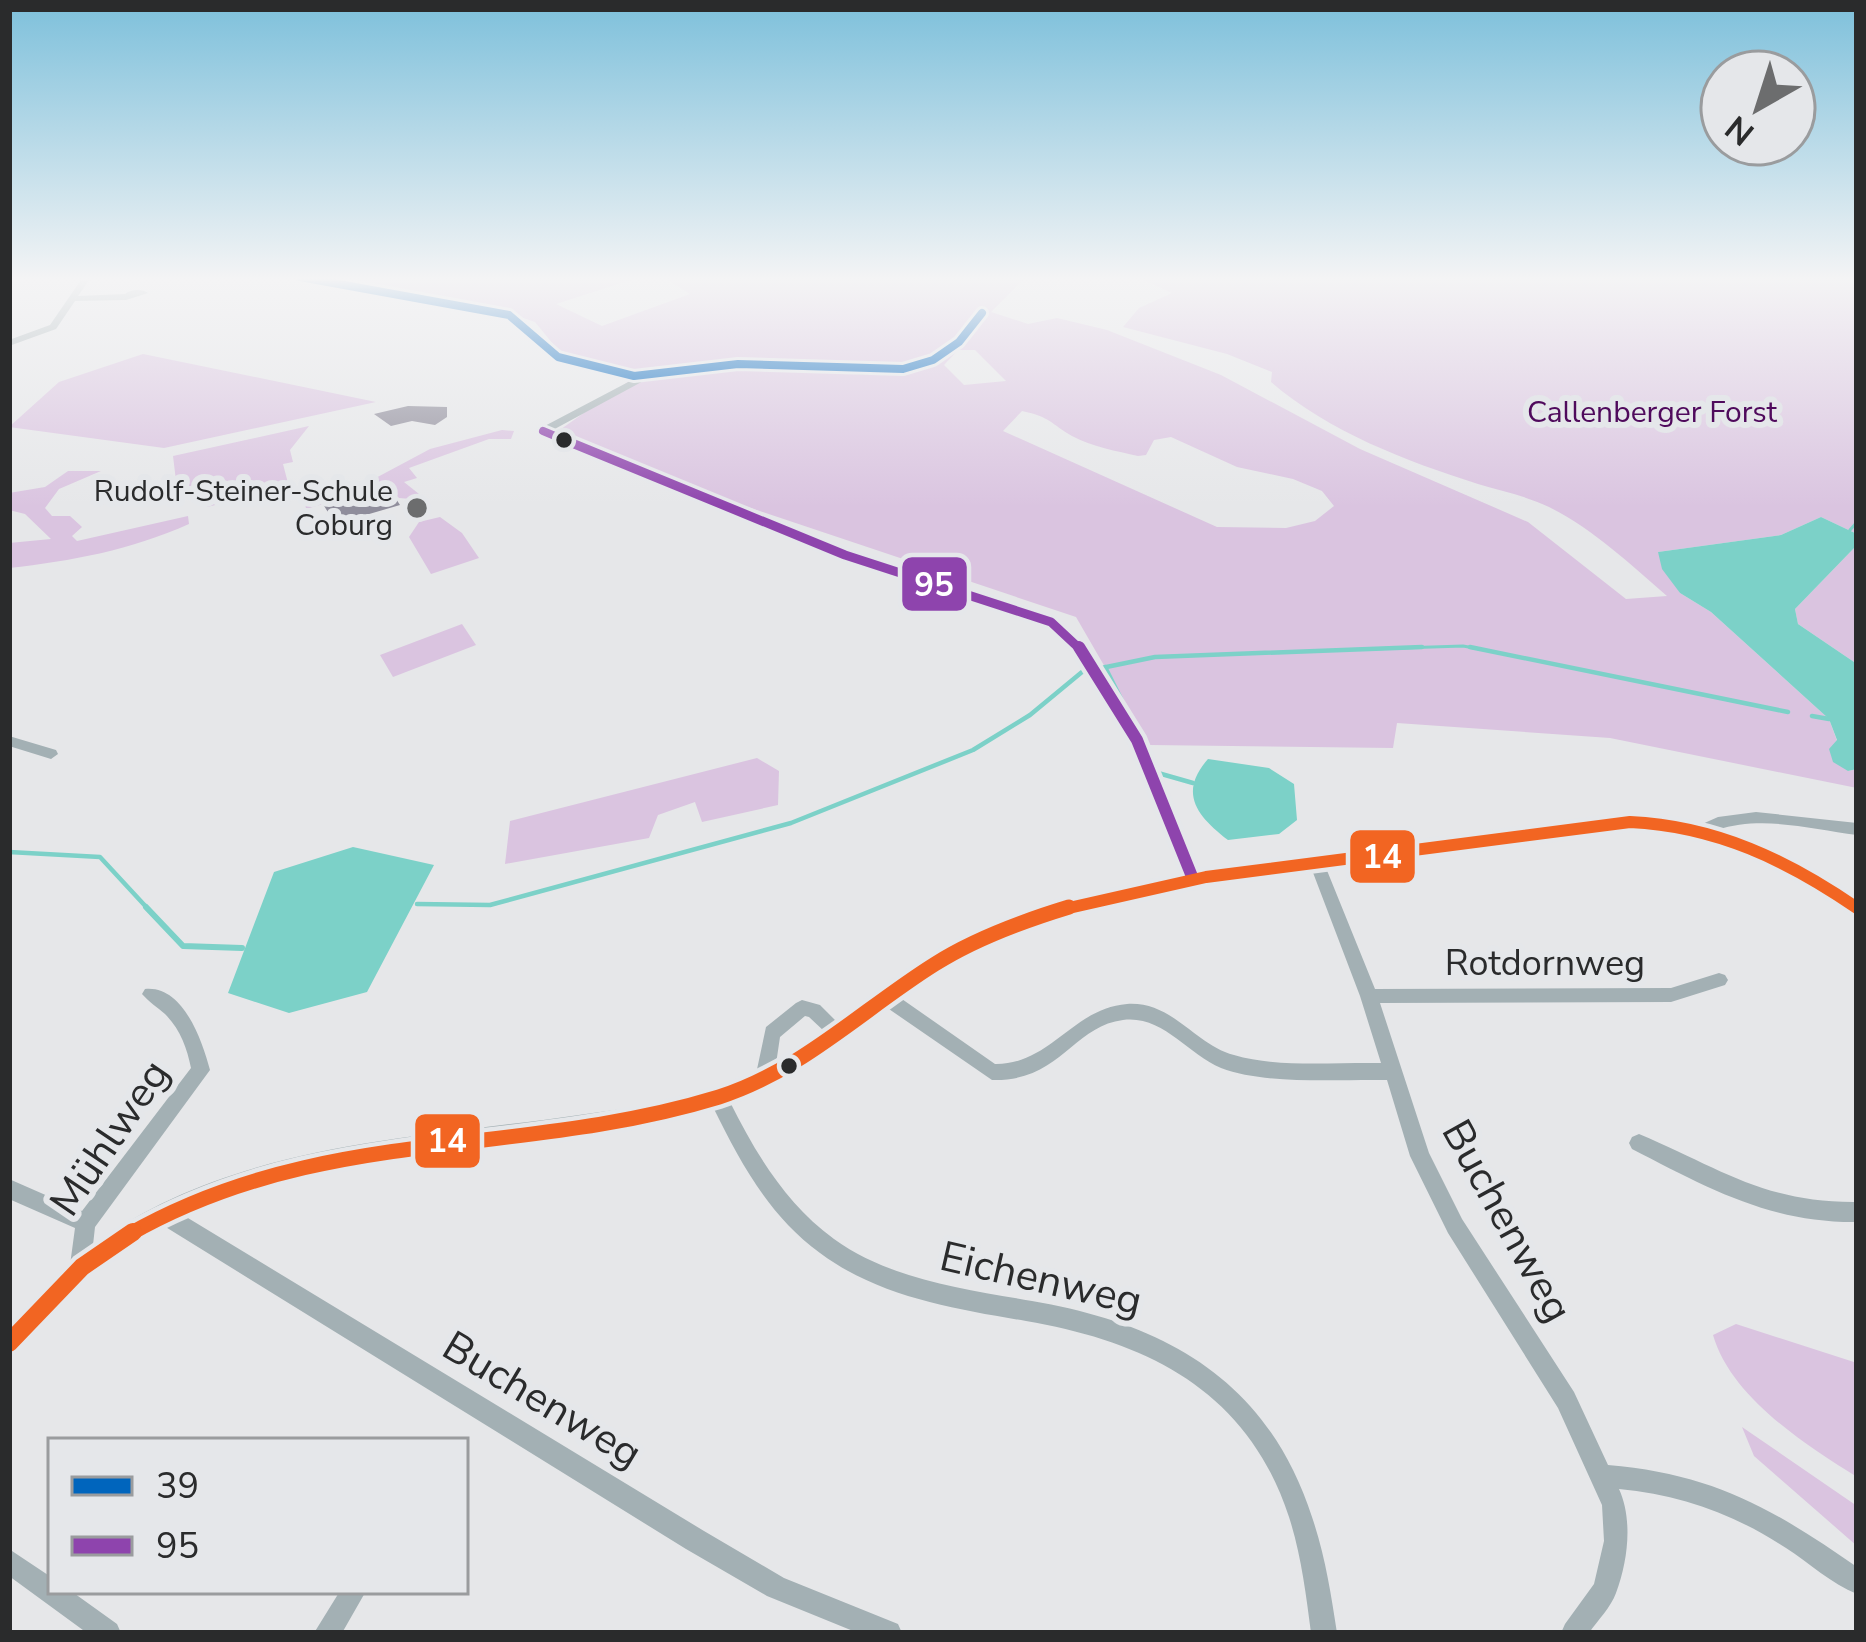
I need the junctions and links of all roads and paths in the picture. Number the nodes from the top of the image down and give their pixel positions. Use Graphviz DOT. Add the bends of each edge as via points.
graph roads {
  1 [pos="555,354"];
  2 [pos="942,354"];
  3 [pos="617,374"];
  4 [pos="645,376"];
  5 [pos="622,388"];
  6 [pos="9,741"];
  7 [pos="51,754"];
  8 [pos="1857,830"];
  9 [pos="1701,831"];
  10 [pos="1316,859"];
  11 [pos="1192,878"];
  12 [pos="1857,908"];
  13 [pos="1719,980"];
  14 [pos="151,994"];
  15 [pos="884,996"];
  16 [pos="1369,996"];
  17 [pos="835,1030"];
  18 [pos="1389,1072"];
  19 [pos="764,1078"];
  20 [pos="718,1098"];
  21 [pos="1639,1142"];
  22 [pos="9,1189"];
  23 [pos="1857,1212"];
  24 [pos="165,1214"];
  25 [pos="86,1223"];
  26 [pos="79,1271"];
  27 [pos="9,1343"];
  28 [pos="1605,1476"];
  29 [pos="9,1562"];
  30 [pos="1857,1582"];
  31 [pos="48,1590"];
  32 [pos="54,1594"];
  33 [pos="352,1594"];
  34 [pos="108,1633"];
  35 [pos="327,1633"];
  36 [pos="889,1633"];
  37 [pos="1324,1633"];
  38 [pos="1574,1633"];
  1 -- 3 [label="street"];
  2 -- 4 [label="street" via="893,373 742,364"];
  3 -- 4 [label="street"];
  3 -- 5 [label="street"];
  4 -- 5 [label="street"];
  5 -- 11 [label="street" via="544,431 845,555 1051,622 1100,676"];
  6 -- 7 [label="street"];
  8 -- 9 [label="street" via="1754,819"];
  9 -- 10 [label="street" via="1594,822 1453,848"];
  9 -- 12 [label="street" via="1784,860"];
  10 -- 11 [label="street"];
  10 -- 16 [label="street, Buchenweg"];
  11 -- 15 [label="street" via="1042,915 947,956"];
  13 -- 16 [label="street, Rotdornweg" via="1671,995"];
  14 -- 25 [label="street, Mühlweg" via="175,1008 202,1070"];
  15 -- 17 [label="street"];
  15 -- 18 [label="street" via="1004,1074 1030,1069 1125,1012 1164,1020 1232,1064"];
  16 -- 18 [label="street, Buchenweg"];
  17 -- 19 [label="street"];
  17 -- 19 [label="street" via="802,1008 772,1033"];
  18 -- 28 [label="street, Buchenweg" via="1455,1226"];
  19 -- 20 [label="street"];
  20 -- 24 [label="street" via="340,1155"];
  20 -- 37 [label="street, Eichenweg" via="775,1201 852,1262 918,1292 1118,1330 1185,1360 1234,1398 1299,1502 1317,1562"];
  21 -- 23 [label="street" via="1759,1199"];
  22 -- 25 [label="street"];
  24 -- 26 [label="street"];
  24 -- 36 [label="street, Buchenweg" via="776,1587"];
  25 -- 26 [label="street, Mühlweg"];
  26 -- 27 [label="street"];
  28 -- 30 [label="street" via="1695,1487 1743,1506"];
  28 -- 38 [label="street, Buchenweg" via="1616,1540 1605,1590"];
  29 -- 31 [label="street"];
  32 -- 34 [label="street"];
  33 -- 35 [label="street"];
}
